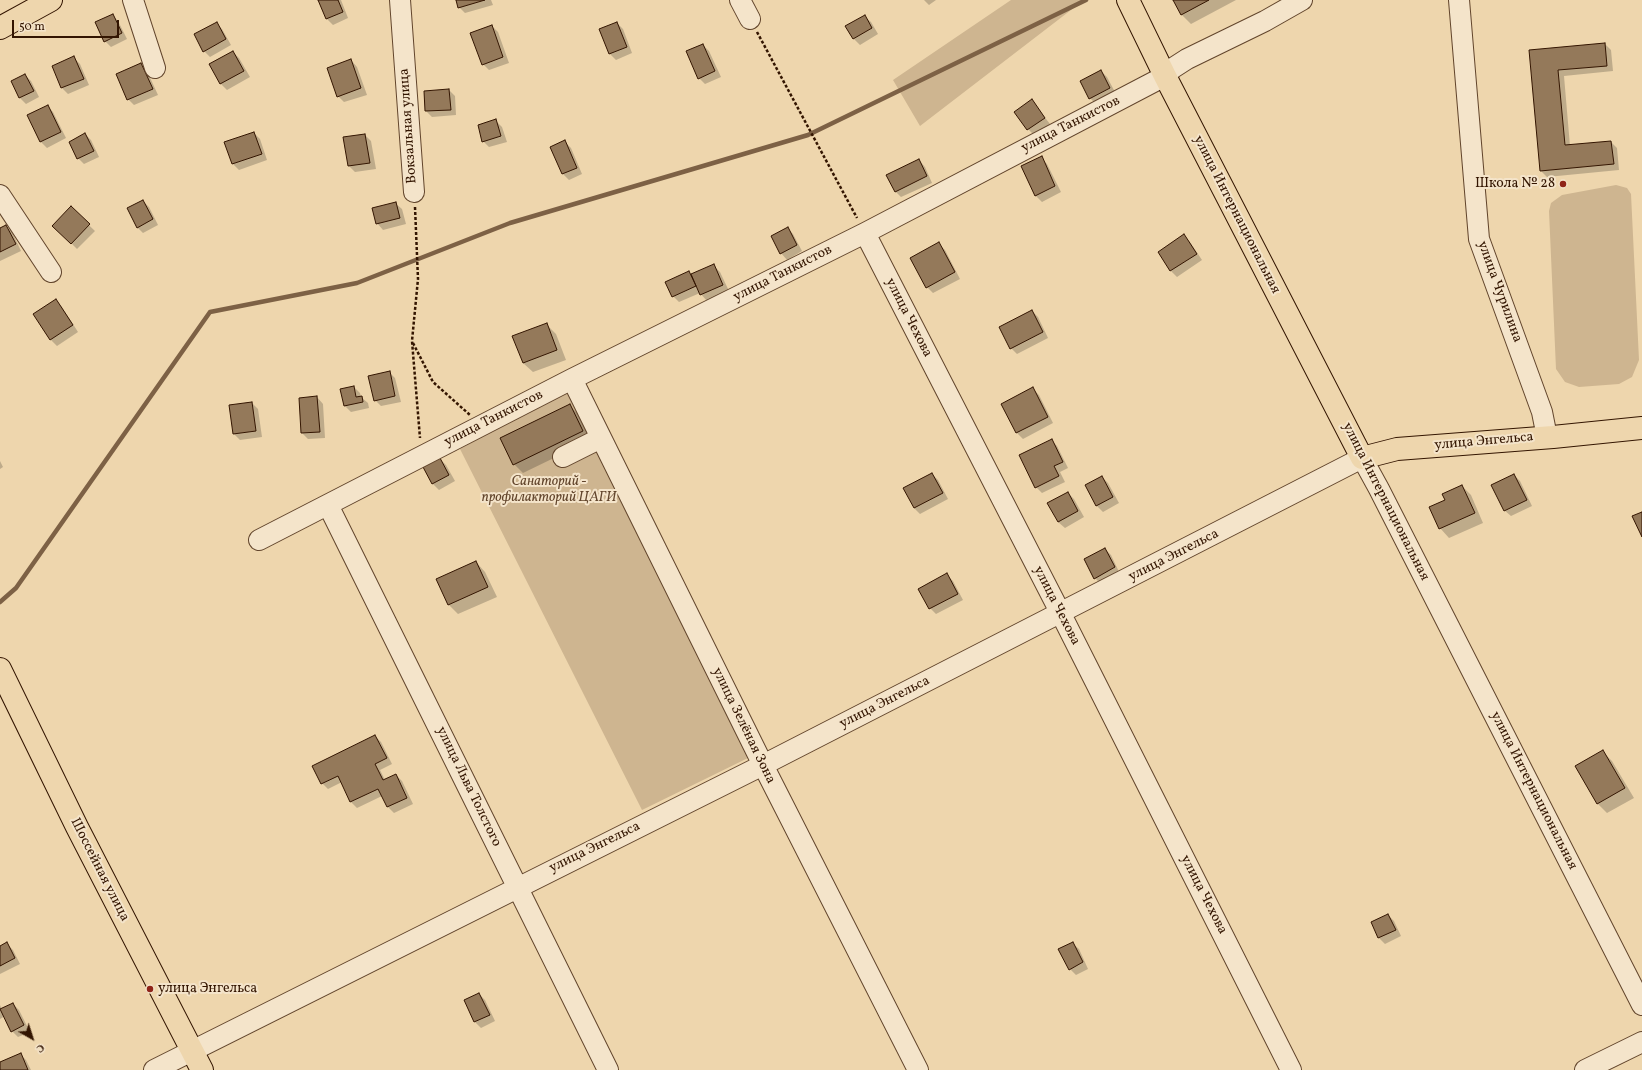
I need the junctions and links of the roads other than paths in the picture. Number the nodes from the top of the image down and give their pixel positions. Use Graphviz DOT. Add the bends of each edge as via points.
graph roads {
  1 [pos="51,0"];
  2 [pos="133,0"];
  3 [pos="400,0"];
  4 [pos="740,0"];
  5 [pos="1128,0"];
  6 [pos="1302,0"];
  7 [pos="1459,0"];
  8 [pos="750,19"];
  9 [pos="0,28"];
  10 [pos="155,68"];
  11 [pos="1165,76"];
  12 [pos="414,192"];
  13 [pos="0,195"];
  14 [pos="865,233"];
  15 [pos="51,272"];
  16 [pos="572,380"];
  17 [pos="1642,428"];
  18 [pos="1547,437"];
  19 [pos="601,438"];
  20 [pos="563,457"];
  21 [pos="1362,458"];
  22 [pos="328,505"];
  23 [pos="259,540"];
  24 [pos="1060,614"];
  25 [pos="0,669"];
  26 [pos="763,765"];
  27 [pos="518,887"];
  28 [pos="1642,1005"];
  29 [pos="1642,1042"];
  30 [pos="197,1060"];
  31 [pos="154,1070"];
  32 [pos="608,1070"];
  33 [pos="918,1070"];
  34 [pos="1291,1070"];
  35 [pos="1585,1070"];
  1 -- 9 [label="main road"];
  2 -- 10 [label="street"];
  3 -- 12 [label="street, Вокзальная улица"];
  4 -- 8 [label="street"];
  5 -- 11 [label="main road, улица Интернациональная"];
  6 -- 11 [label="street, улица Танкистов" via="1187,59"];
  7 -- 18 [label="street, улица Чурилина" via="1479,239 1542,412"];
  11 -- 14 [label="street, улица Танкистов"];
  11 -- 21 [label="main road, улица Интернациональная"];
  13 -- 15 [label="street"];
  14 -- 16 [label="street, улица Танкистов"];
  14 -- 24 [label="street, улица Чехова"];
  16 -- 19 [label="street, улица Зелёная Зона"];
  16 -- 22 [label="street, улица Танкистов"];
  17 -- 18 [label="main road, улица Энгельса"];
  18 -- 21 [label="main road, улица Энгельса" via="1398,449"];
  19 -- 20 [label="street"];
  19 -- 26 [label="street, улица Зелёная Зона"];
  21 -- 24 [label="street, улица Энгельса"];
  21 -- 28 [label="street, улица Интернациональная"];
  22 -- 23 [label="street, улица Танкистов"];
  22 -- 27 [label="street, улица Льва Толстого"];
  24 -- 26 [label="street, улица Энгельса"];
  24 -- 34 [label="street, улица Чехова"];
  25 -- 30 [label="main road, Шоссейная улица" via="77,827"];
  26 -- 27 [label="street, улица Энгельса"];
  26 -- 33 [label="street, улица Зелёная Зона"];
  27 -- 30 [label="street, улица Энгельса"];
  27 -- 32 [label="street, улица Льва Толстого"];
  29 -- 35 [label="street"];
  30 -- 31 [label="street, улица Энгельса"];
}
